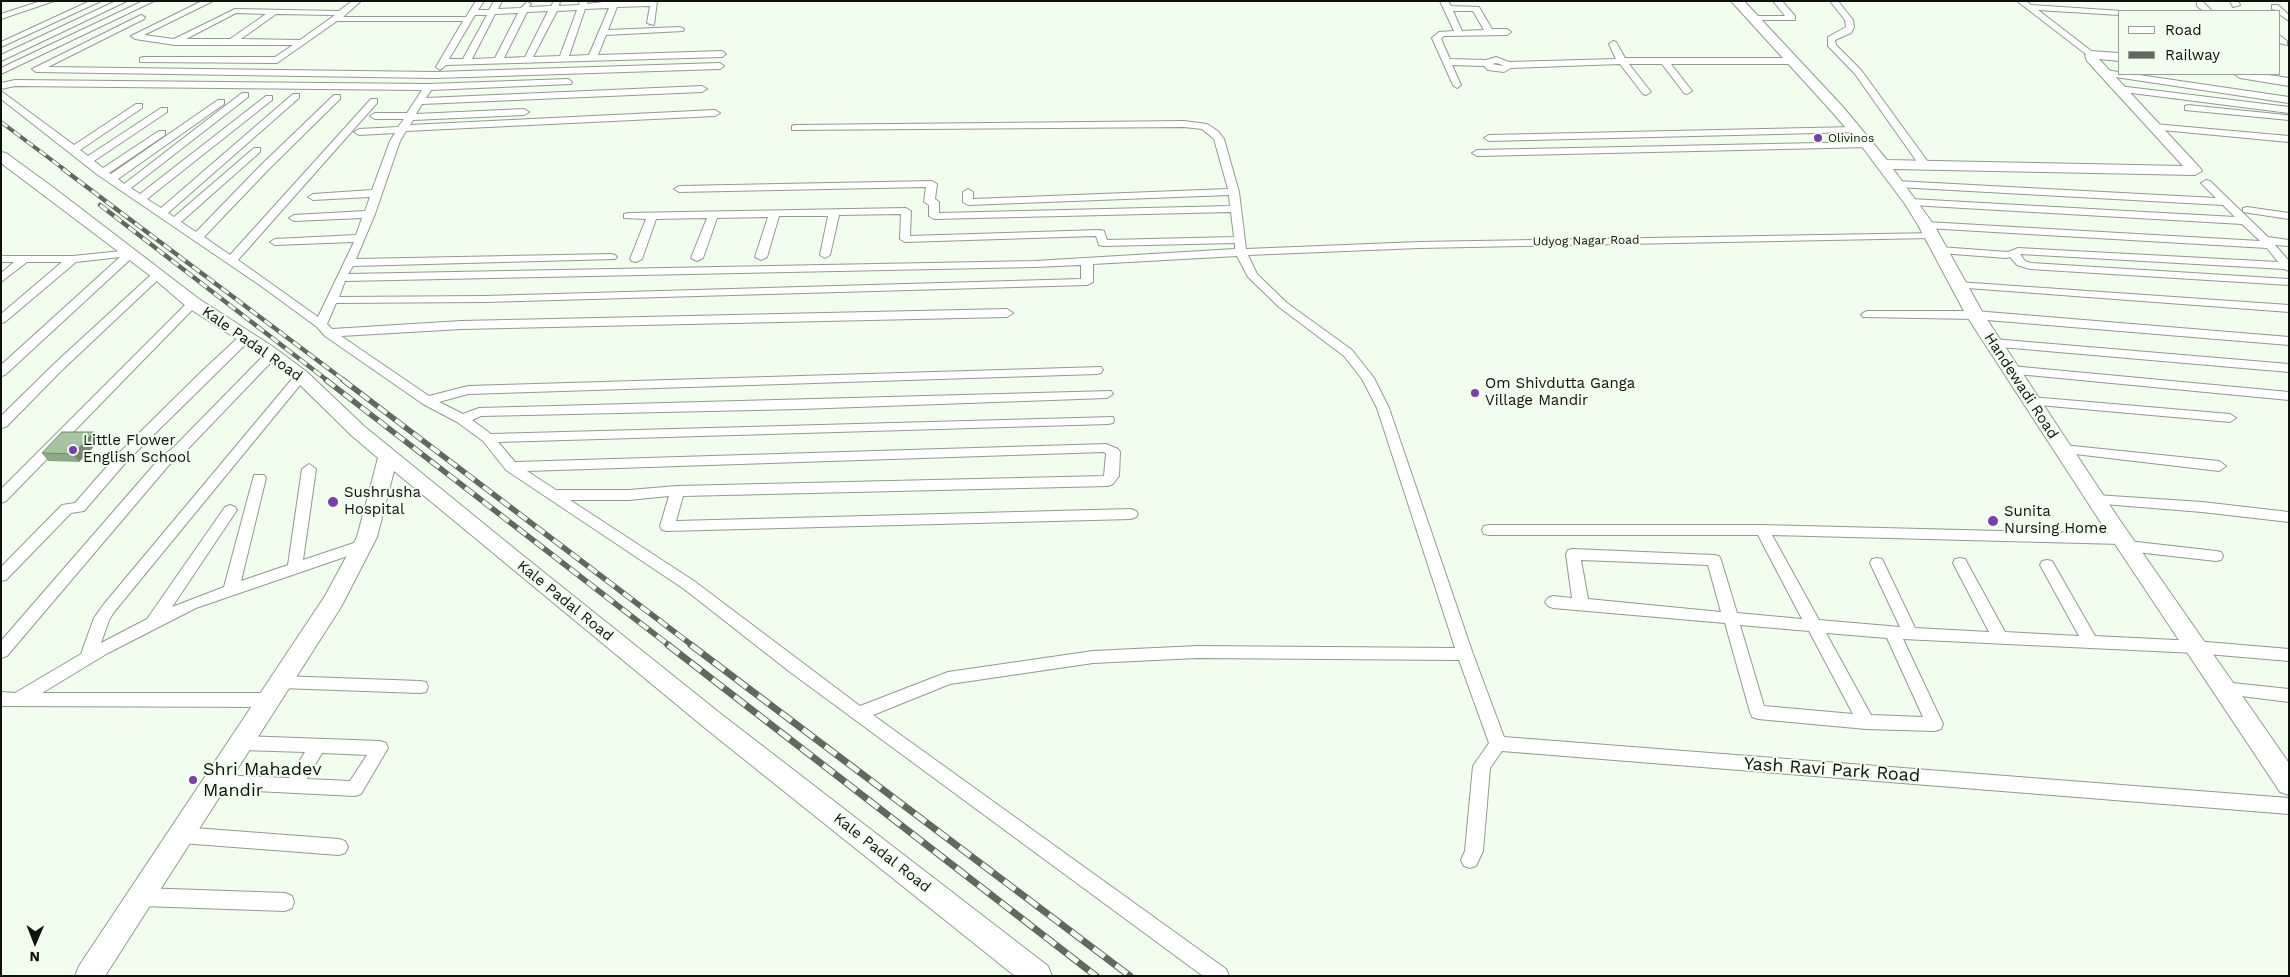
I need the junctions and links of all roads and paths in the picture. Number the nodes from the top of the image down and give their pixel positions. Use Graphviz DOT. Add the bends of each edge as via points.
graph roads {
  1 [pos="50,1"];
  2 [pos="97,1"];
  3 [pos="123,1"];
  4 [pos="150,1"];
  5 [pos="209,1"];
  6 [pos="251,1"];
  7 [pos="263,1"];
  8 [pos="308,1"];
  9 [pos="331,1"];
  10 [pos="357,1"];
  11 [pos="480,1"];
  12 [pos="498,1"];
  13 [pos="1737,1"];
  14 [pos="1777,1"];
  15 [pos="1834,1"];
  16 [pos="2021,1"];
  17 [pos="654,2"];
  18 [pos="614,3"];
  19 [pos="556,4"];
  20 [pos="583,4"];
  21 [pos="2200,4"];
  22 [pos="1446,5"];
  23 [pos="527,6"];
  24 [pos="2275,7"];
  25 [pos="2029,8"];
  26 [pos="2207,10"];
  27 [pos="2278,10"];
  28 [pos="248,11"];
  29 [pos="231,12"];
  30 [pos="274,12"];
  31 [pos="294,12"];
  32 [pos="317,12"];
  33 [pos="493,12"];
  34 [pos="2118,13"];
  35 [pos="338,16"];
  36 [pos="471,16"];
  37 [pos="1,17"];
  38 [pos="141,17"];
  39 [pos="1754,18"];
  40 [pos="651,23"];
  41 [pos="680,29"];
  42 [pos="1489,32"];
  43 [pos="1507,32"];
  44 [pos="602,33"];
  45 [pos="1459,33"];
  46 [pos="175,42"];
  47 [pos="300,42"];
  48 [pos="231,43"];
  49 [pos="1613,44"];
  50 [pos="1,45"];
  51 [pos="722,54"];
  52 [pos="2118,57"];
  53 [pos="1,58"];
  54 [pos="564,58"];
  55 [pos="592,58"];
  56 [pos="528,59"];
  57 [pos="498,60"];
  58 [pos="466,61"];
  59 [pos="1622,61"];
  60 [pos="1664,61"];
  61 [pos="1792,61"];
  62 [pos="444,62"];
  63 [pos="1446,62"];
  64 [pos="2097,64"];
  65 [pos="2118,67"];
  66 [pos="37,68"];
  67 [pos="2118,68"];
  68 [pos="1,71"];
  69 [pos="435,75"];
  70 [pos="2156,75"];
  71 [pos="2172,75"];
  72 [pos="2246,75"];
  73 [pos="617,79"];
  74 [pos="578,81"];
  75 [pos="2289,82"];
  76 [pos="1,85"];
  77 [pos="1457,85"];
  78 [pos="428,87"];
  79 [pos="702,89"];
  80 [pos="2119,89"];
  81 [pos="1687,91"];
  82 [pos="1646,92"];
  83 [pos="2289,92"];
  84 [pos="1,94"];
  85 [pos="232,95"];
  86 [pos="245,95"];
  87 [pos="296,96"];
  88 [pos="337,97"];
  89 [pos="269,98"];
  90 [pos="2289,100"];
  91 [pos="374,101"];
  92 [pos="419,101"];
  93 [pos="702,105"];
  94 [pos="139,106"];
  95 [pos="164,110"];
  96 [pos="2289,110"];
  97 [pos="192,112"];
  98 [pos="715,113"];
  99 [pos="375,116"];
  100 [pos="409,117"];
  101 [pos="2289,119"];
  102 [pos="2289,125"];
  103 [pos="2154,127"];
  104 [pos="795,128"];
  105 [pos="401,129"];
  106 [pos="1855,130"];
  107 [pos="359,132"];
  108 [pos="1489,138"];
  109 [pos="2289,139"];
  110 [pos="1868,145"];
  111 [pos="257,150"];
  112 [pos="72,151"];
  113 [pos="1477,153"];
  114 [pos="1,156"];
  115 [pos="87,161"];
  116 [pos="1882,164"];
  117 [pos="1924,164"];
  118 [pos="107,176"];
  119 [pos="2206,183"];
  120 [pos="1897,184"];
  121 [pos="124,188"];
  122 [pos="678,189"];
  123 [pos="968,192"];
  124 [pos="1234,192"];
  125 [pos="377,193"];
  126 [pos="313,197"];
  127 [pos="141,199"];
  128 [pos="1911,202"];
  129 [pos="2226,202"];
  130 [pos="1236,209"];
  131 [pos="834,212"];
  132 [pos="162,213"];
  133 [pos="370,214"];
  134 [pos="774,214"];
  135 [pos="714,215"];
  136 [pos="628,216"];
  137 [pos="652,216"];
  138 [pos="2247,216"];
  139 [pos="2289,216"];
  140 [pos="294,218"];
  141 [pos="175,222"];
  142 [pos="1932,237"];
  143 [pos="197,238"];
  144 [pos="360,238"];
  145 [pos="275,242"];
  146 [pos="2267,242"];
  147 [pos="2289,243"];
  148 [pos="1240,246"];
  149 [pos="131,253"];
  150 [pos="825,255"];
  151 [pos="2006,255"];
  152 [pos="611,257"];
  153 [pos="761,257"];
  154 [pos="24,258"];
  155 [pos="697,258"];
  156 [pos="73,259"];
  157 [pos="636,259"];
  158 [pos="1,260"];
  159 [pos="231,261"];
  160 [pos="1087,262"];
  161 [pos="348,263"];
  162 [pos="2288,267"];
  163 [pos="158,274"];
  164 [pos="341,278"];
  165 [pos="1,279"];
  166 [pos="2289,282"];
  167 [pos="1958,286"];
  168 [pos="332,300"];
  169 [pos="193,303"];
  170 [pos="2289,310"];
  171 [pos="1007,313"];
  172 [pos="1867,315"];
  173 [pos="1975,315"];
  174 [pos="1,320"];
  175 [pos="325,328"];
  176 [pos="371,329"];
  177 [pos="246,337"];
  178 [pos="2289,341"];
  179 [pos="1993,343"];
  180 [pos="349,347"];
  181 [pos="272,354"];
  182 [pos="2289,368"];
  183 [pos="1097,370"];
  184 [pos="2011,370"];
  185 [pos="1,372"];
  186 [pos="301,376"];
  187 [pos="1107,394"];
  188 [pos="2289,396"];
  189 [pos="427,401"];
  190 [pos="2031,401"];
  191 [pos="2230,418"];
  192 [pos="462,419"];
  193 [pos="1108,420"];
  194 [pos="1,424"];
  195 [pos="488,438"];
  196 [pos="2063,449"];
  197 [pos="388,456"];
  198 [pos="2219,466"];
  199 [pos="511,467"];
  200 [pos="309,469"];
  201 [pos="259,478"];
  202 [pos="677,491"];
  203 [pos="555,495"];
  204 [pos="1,498"];
  205 [pos="2096,500"];
  206 [pos="230,510"];
  207 [pos="1131,514"];
  208 [pos="2289,516"];
  209 [pos="1490,530"];
  210 [pos="1762,530"];
  211 [pos="2124,543"];
  212 [pos="363,545"];
  213 [pos="2216,556"];
  214 [pos="1878,563"];
  215 [pos="1960,563"];
  216 [pos="2047,565"];
  217 [pos="295,568"];
  218 [pos="1,576"];
  219 [pos="231,590"];
  220 [pos="1553,602"];
  221 [pos="1581,605"];
  222 [pos="1731,618"];
  223 [pos="153,621"];
  224 [pos="1815,626"];
  225 [pos="1892,633"];
  226 [pos="1910,633"];
  227 [pos="2000,638"];
  228 [pos="2090,642"];
  229 [pos="2195,647"];
  230 [pos="1,652"];
  231 [pos="1466,654"];
  232 [pos="2289,655"];
  233 [pos="87,658"];
  234 [pos="420,687"];
  235 [pos="2224,688"];
  236 [pos="275,691"];
  237 [pos="2289,696"];
  238 [pos="9,700"];
  239 [pos="860,713"];
  240 [pos="1866,722"];
  241 [pos="242,743"];
  242 [pos="1498,744"];
  243 [pos="317,746"];
  244 [pos="2282,767"];
  245 [pos="216,782"];
  246 [pos="2289,784"];
  247 [pos="294,786"];
  248 [pos="2289,806"];
  249 [pos="181,835"];
  250 [pos="339,847"];
  251 [pos="1470,860"];
  252 [pos="140,897"];
  253 [pos="285,902"];
  254 [pos="89,976"];
  255 [pos="1038,976"];
  256 [pos="1220,976"];
  1 -- 37 [label="street"];
  2 -- 50 [label="street"];
  3 -- 53 [label="street"];
  4 -- 68 [label="street"];
  5 -- 46 [label="street" via="136,36"];
  6 -- 29 [label="street"];
  7 -- 28 [label="street"];
  8 -- 31 [label="street"];
  9 -- 32 [label="street"];
  10 -- 35 [label="street"];
  11 -- 36 [label="street"];
  12 -- 33 [label="street"];
  13 -- 39 [label="street, Handewadi Road"];
  14 -- 39 [label="street" via="1792,18"];
  15 -- 117 [label="street" via="1850,27 1831,39 1832,46 1858,72"];
  16 -- 25 [label="street"];
  17 -- 18 [label="street"];
  17 -- 40 [label="street"];
  18 -- 20 [label="street"];
  18 -- 44 [label="street"];
  19 -- 20 [label="street"];
  19 -- 23 [label="street"];
  19 -- 56 [label="street"];
  20 -- 54 [label="street"];
  21 -- 26 [label="street"];
  22 -- 42 [label="street" via="1476,9"];
  22 -- 45 [label="street"];
  23 -- 33 [label="street"];
  23 -- 57 [label="street"];
  24 -- 27 [label="street"];
  25 -- 34 [label="street"];
  25 -- 64 [label="street"];
  28 -- 29 [label="street"];
  28 -- 30 [label="street"];
  29 -- 46 [label="street"];
  30 -- 31 [label="street"];
  30 -- 48 [label="street"];
  31 -- 32 [label="street"];
  32 -- 35 [label="street"];
  33 -- 36 [label="street"];
  33 -- 58 [label="street"];
  35 -- 36 [label="street"];
  35 -- 47 [label="street"];
  36 -- 62 [label="street"];
  38 -- 66 [label="street"];
  39 -- 61 [label="street, Handewadi Road"];
  41 -- 44 [label="street"];
  42 -- 43 [label="street"];
  42 -- 45 [label="street"];
  44 -- 55 [label="street"];
  45 -- 63 [label="street" via="1442,34 1436,38"];
  46 -- 47 [label="street" via="143,60 277,60"];
  46 -- 48 [label="street"];
  47 -- 48 [label="street"];
  49 -- 59 [label="street"];
  51 -- 55 [label="street"];
  52 -- 64 [label="street"];
  54 -- 55 [label="street"];
  54 -- 56 [label="street"];
  56 -- 57 [label="street"];
  57 -- 58 [label="street"];
  58 -- 62 [label="street"];
  59 -- 60 [label="street"];
  59 -- 63 [label="street" via="1508,65 1496,60 1487,63"];
  59 -- 82 [label="street"];
  60 -- 61 [label="street"];
  60 -- 81 [label="street"];
  61 -- 106 [label="street, Handewadi Road"];
  62 -- 69 [label="street"];
  63 -- 77 [label="street"];
  64 -- 65 [label="street"];
  64 -- 67 [label="street"];
  64 -- 80 [label="street"];
  66 -- 69 [label="street"];
  66 -- 76 [label="street"];
  69 -- 73 [label="street" via="721,70"];
  69 -- 78 [label="street"];
  70 -- 90 [label="street"];
  71 -- 83 [label="street"];
  72 -- 75 [label="street"];
  74 -- 78 [label="street"];
  76 -- 78 [label="street"];
  78 -- 92 [label="street"];
  79 -- 92 [label="street"];
  80 -- 96 [label="street"];
  80 -- 103 [label="street"];
  84 -- 112 [label="street"];
  85 -- 118 [label="street"];
  86 -- 121 [label="street"];
  87 -- 132 [label="street"];
  88 -- 143 [label="street"];
  89 -- 127 [label="street"];
  91 -- 159 [label="street"];
  92 -- 100 [label="street"];
  93 -- 100 [label="street"];
  94 -- 112 [label="street"];
  95 -- 115 [label="street"];
  97 -- 118 [label="street"];
  98 -- 105 [label="street"];
  99 -- 100 [label="street"];
  100 -- 105 [label="street"];
  101 -- 102 [label="street" via="2190,111"];
  103 -- 109 [label="street"];
  103 -- 117 [label="street" via="2195,171"];
  104 -- 124 [label="street" via="1195,124 1210,129 1219,140"];
  105 -- 107 [label="street"];
  105 -- 125 [label="street"];
  106 -- 108 [label="street"];
  106 -- 110 [label="street, Handewadi Road"];
  110 -- 113 [label="street"];
  110 -- 116 [label="street, Handewadi Road"];
  111 -- 141 [label="street"];
  112 -- 115 [label="street"];
  114 -- 149 [label="street, Kale Padal Road"];
  115 -- 118 [label="street"];
  116 -- 117 [label="street"];
  116 -- 120 [label="street, Handewadi Road"];
  118 -- 121 [label="street"];
  119 -- 129 [label="street"];
  120 -- 128 [label="street, Handewadi Road"];
  120 -- 129 [label="street"];
  121 -- 127 [label="street"];
  122 -- 130 [label="street" via="932,184 929,202 934,202 934,216"];
  123 -- 124 [label="street" via="968,202"];
  124 -- 130 [label="street"];
  125 -- 126 [label="street"];
  125 -- 133 [label="street"];
  127 -- 132 [label="street"];
  128 -- 138 [label="street"];
  128 -- 142 [label="street, Handewadi Road"];
  129 -- 138 [label="street"];
  130 -- 148 [label="street"];
  131 -- 134 [label="street"];
  131 -- 148 [label="street" via="906,211 905,239 1100,233 1103,243"];
  131 -- 150 [label="street"];
  132 -- 141 [label="street"];
  133 -- 140 [label="street"];
  133 -- 144 [label="street"];
  134 -- 135 [label="street"];
  134 -- 153 [label="street"];
  135 -- 137 [label="street"];
  135 -- 155 [label="street"];
  136 -- 137 [label="street"];
  137 -- 157 [label="street"];
  138 -- 139 [label="street"];
  138 -- 146 [label="street"];
  141 -- 143 [label="street"];
  142 -- 146 [label="street"];
  142 -- 148 [label="street, Udyog Nagar Road"];
  142 -- 151 [label="street"];
  142 -- 167 [label="street, Handewadi Road"];
  143 -- 159 [label="street"];
  144 -- 145 [label="street"];
  144 -- 161 [label="street"];
  146 -- 147 [label="street"];
  146 -- 162 [label="street"];
  148 -- 160 [label="street"];
  148 -- 231 [label="street" via="1252,275 1261,287 1348,353 1368,378 1383,408"];
  149 -- 156 [label="street"];
  149 -- 163 [label="street, Kale Padal Road"];
  149 -- 185 [label="street"];
  152 -- 161 [label="street"];
  154 -- 156 [label="street"];
  154 -- 158 [label="street"];
  154 -- 165 [label="street"];
  156 -- 174 [label="street"];
  159 -- 175 [label="street"];
  160 -- 164 [label="street"];
  160 -- 168 [label="street" via="1087,282 485,300"];
  161 -- 164 [label="street"];
  162 -- 166 [label="street" via="2014,253 2021,263 2030,266"];
  163 -- 169 [label="street, Kale Padal Road"];
  163 -- 194 [label="street"];
  164 -- 168 [label="street"];
  167 -- 170 [label="street"];
  167 -- 173 [label="street, Handewadi Road"];
  168 -- 175 [label="street"];
  169 -- 177 [label="street, Kale Padal Road"];
  169 -- 204 [label="street"];
  171 -- 176 [label="street"];
  172 -- 173 [label="street"];
  173 -- 178 [label="street"];
  173 -- 179 [label="street, Handewadi Road"];
  175 -- 176 [label="street"];
  175 -- 180 [label="street"];
  176 -- 180 [label="street"];
  177 -- 181 [label="street, Kale Padal Road"];
  177 -- 218 [label="street" via="122,458 79,508 67,508"];
  179 -- 182 [label="street"];
  179 -- 184 [label="street, Handewadi Road"];
  180 -- 189 [label="street"];
  181 -- 186 [label="street, Kale Padal Road"];
  181 -- 230 [label="street" via="164,462"];
  183 -- 189 [label="street" via="468,390"];
  184 -- 188 [label="street"];
  184 -- 190 [label="street, Handewadi Road"];
  186 -- 197 [label="street, Kale Padal Road" via="358,432"];
  186 -- 233 [label="street" via="109,608"];
  187 -- 192 [label="street" via="781,406 478,412"];
  189 -- 192 [label="street"];
  190 -- 191 [label="street"];
  190 -- 196 [label="street, Handewadi Road"];
  192 -- 195 [label="street"];
  193 -- 195 [label="street"];
  195 -- 199 [label="street"];
  196 -- 198 [label="street"];
  196 -- 205 [label="street, Handewadi Road"];
  197 -- 212 [label="street"];
  197 -- 255 [label="street, Kale Padal Road" via="713,721"];
  199 -- 202 [label="street" via="1106,448 1113,452 1112,476 1108,481"];
  199 -- 203 [label="street"];
  200 -- 217 [label="street"];
  201 -- 219 [label="street"];
  202 -- 203 [label="street"];
  202 -- 207 [label="street" via="667,526"];
  203 -- 239 [label="street" via="689,585"];
  205 -- 208 [label="street"];
  205 -- 211 [label="street, Handewadi Road"];
  206 -- 223 [label="street"];
  209 -- 210 [label="street"];
  210 -- 211 [label="street"];
  210 -- 224 [label="street"];
  211 -- 213 [label="street"];
  211 -- 229 [label="street, Handewadi Road"];
  212 -- 217 [label="street"];
  212 -- 236 [label="street" via="334,601"];
  214 -- 226 [label="street"];
  215 -- 227 [label="street"];
  216 -- 228 [label="street"];
  217 -- 219 [label="street"];
  219 -- 223 [label="street"];
  220 -- 221 [label="street"];
  221 -- 222 [label="street"];
  221 -- 222 [label="street" via="1573,554 1714,560"];
  222 -- 224 [label="street"];
  222 -- 240 [label="street" via="1758,712"];
  223 -- 233 [label="street"];
  224 -- 225 [label="street"];
  224 -- 240 [label="street"];
  225 -- 226 [label="street"];
  225 -- 240 [label="street" via="1935,724"];
  226 -- 227 [label="street"];
  227 -- 228 [label="street"];
  228 -- 229 [label="street"];
  229 -- 232 [label="street"];
  229 -- 235 [label="street, Handewadi Road"];
  231 -- 239 [label="street" via="1197,652 1092,657 948,678"];
  231 -- 242 [label="street"];
  233 -- 238 [label="street"];
  234 -- 236 [label="street"];
  235 -- 237 [label="street"];
  235 -- 244 [label="street, Handewadi Road"];
  236 -- 238 [label="street"];
  236 -- 241 [label="street"];
  239 -- 256 [label="street"];
  241 -- 243 [label="street"];
  241 -- 245 [label="street"];
  242 -- 248 [label="street, Yash Ravi Park Road"];
  242 -- 251 [label="street" via="1482,766 1474,850"];
  243 -- 247 [label="street"];
  243 -- 247 [label="street" via="380,748 355,789"];
  244 -- 246 [label="street, Handewadi Road"];
  245 -- 247 [label="street"];
  245 -- 249 [label="street"];
  249 -- 250 [label="street"];
  249 -- 252 [label="street"];
  252 -- 253 [label="street"];
  252 -- 254 [label="street"];
}
